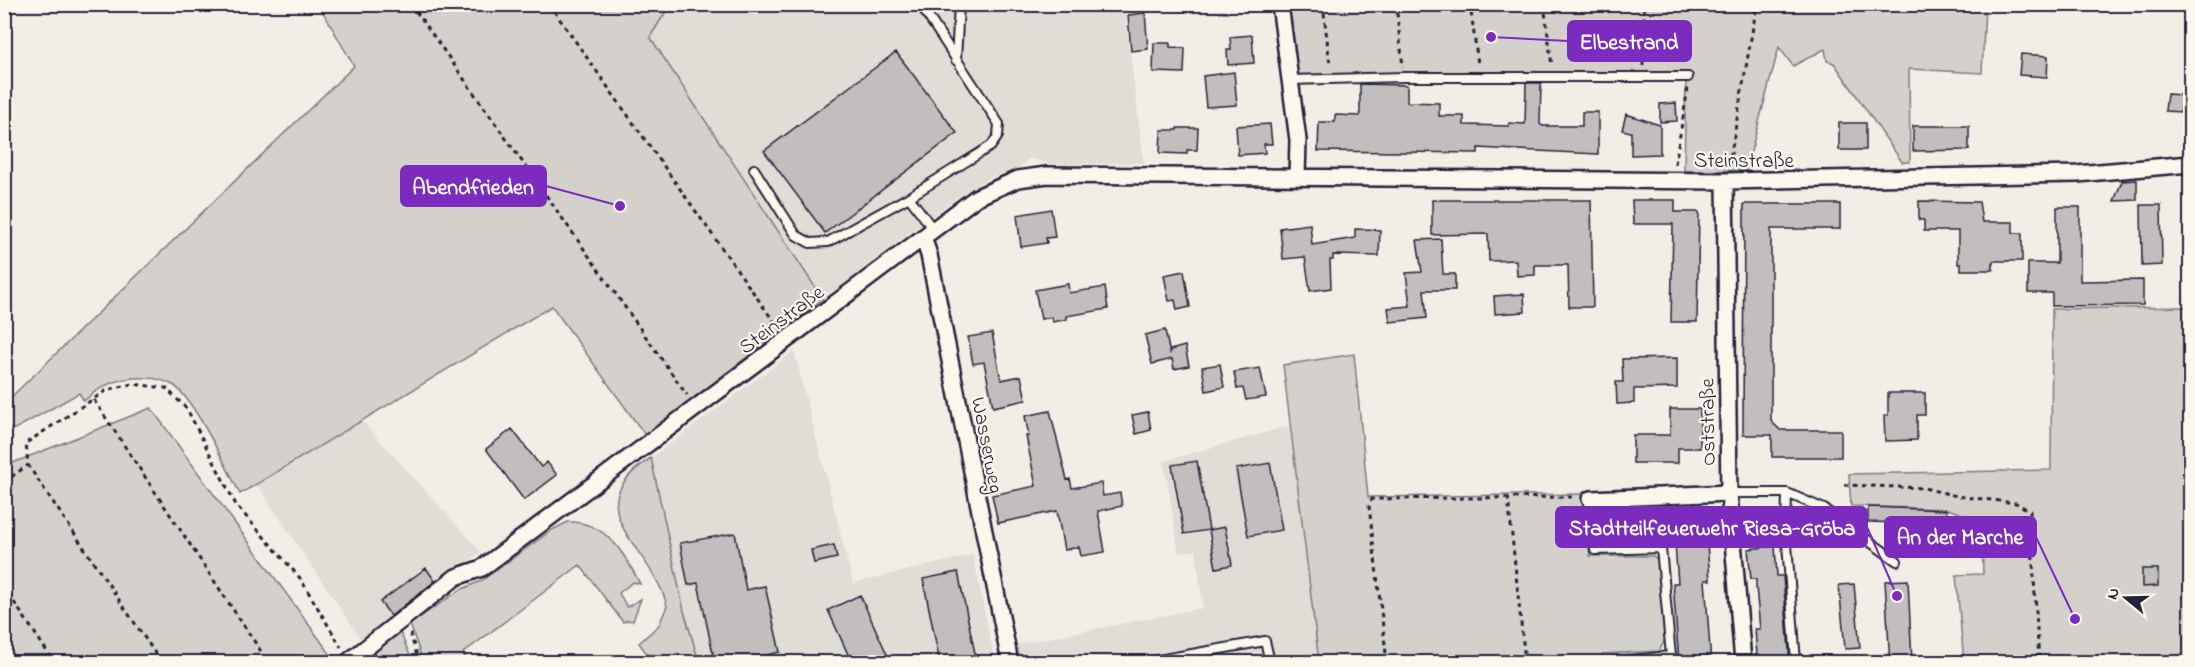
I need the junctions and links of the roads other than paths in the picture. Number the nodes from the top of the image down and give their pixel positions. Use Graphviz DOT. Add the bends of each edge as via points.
graph roads {
  1 [pos="920,4"];
  2 [pos="959,4"];
  3 [pos="1280,4"];
  4 [pos="956,60"];
  5 [pos="1688,77"];
  6 [pos="1289,80"];
  7 [pos="2190,164"];
  8 [pos="754,169"];
  9 [pos="1297,177"];
  10 [pos="1725,181"];
  11 [pos="909,197"];
  12 [pos="928,233"];
  13 [pos="1729,492"];
  14 [pos="1786,494"];
  15 [pos="1590,499"];
  16 [pos="1897,561"];
  17 [pos="349,662"];
  18 [pos="1010,663"];
  19 [pos="1147,663"];
  20 [pos="1270,663"];
  21 [pos="1611,663"];
  22 [pos="1743,663"];
  23 [pos="1796,663"];
  1 -- 4 [label="lane"];
  2 -- 4 [label="lane"];
  3 -- 6 [label="street"];
  4 -- 11 [label="lane" via="999,124 998,136 991,146"];
  5 -- 6 [label="lane"];
  6 -- 9 [label="street" via="1298,140"];
  7 -- 10 [label="street, Steinstraße" via="2077,174"];
  8 -- 11 [label="lane" via="796,236 810,243 828,242"];
  9 -- 10 [label="street, Steinstraße"];
  9 -- 12 [label="street, Steinstraße" via="1047,175 997,187"];
  10 -- 13 [label="street, Oststraße"];
  11 -- 12 [label="lane"];
  12 -- 17 [label="street, Steinstraße" via="482,568 456,577"];
  12 -- 18 [label="street, Wasserweg" via="931,266"];
  13 -- 14 [label="lane"];
  13 -- 15 [label="street"];
  13 -- 22 [label="street, Oststraße"];
  14 -- 16 [label="lane" via="1824,509"];
  14 -- 23 [label="lane"];
  15 -- 21 [label="lane" via="1595,550 1661,548 1671,656"];
  19 -- 20 [label="lane" via="1265,641"];
}
